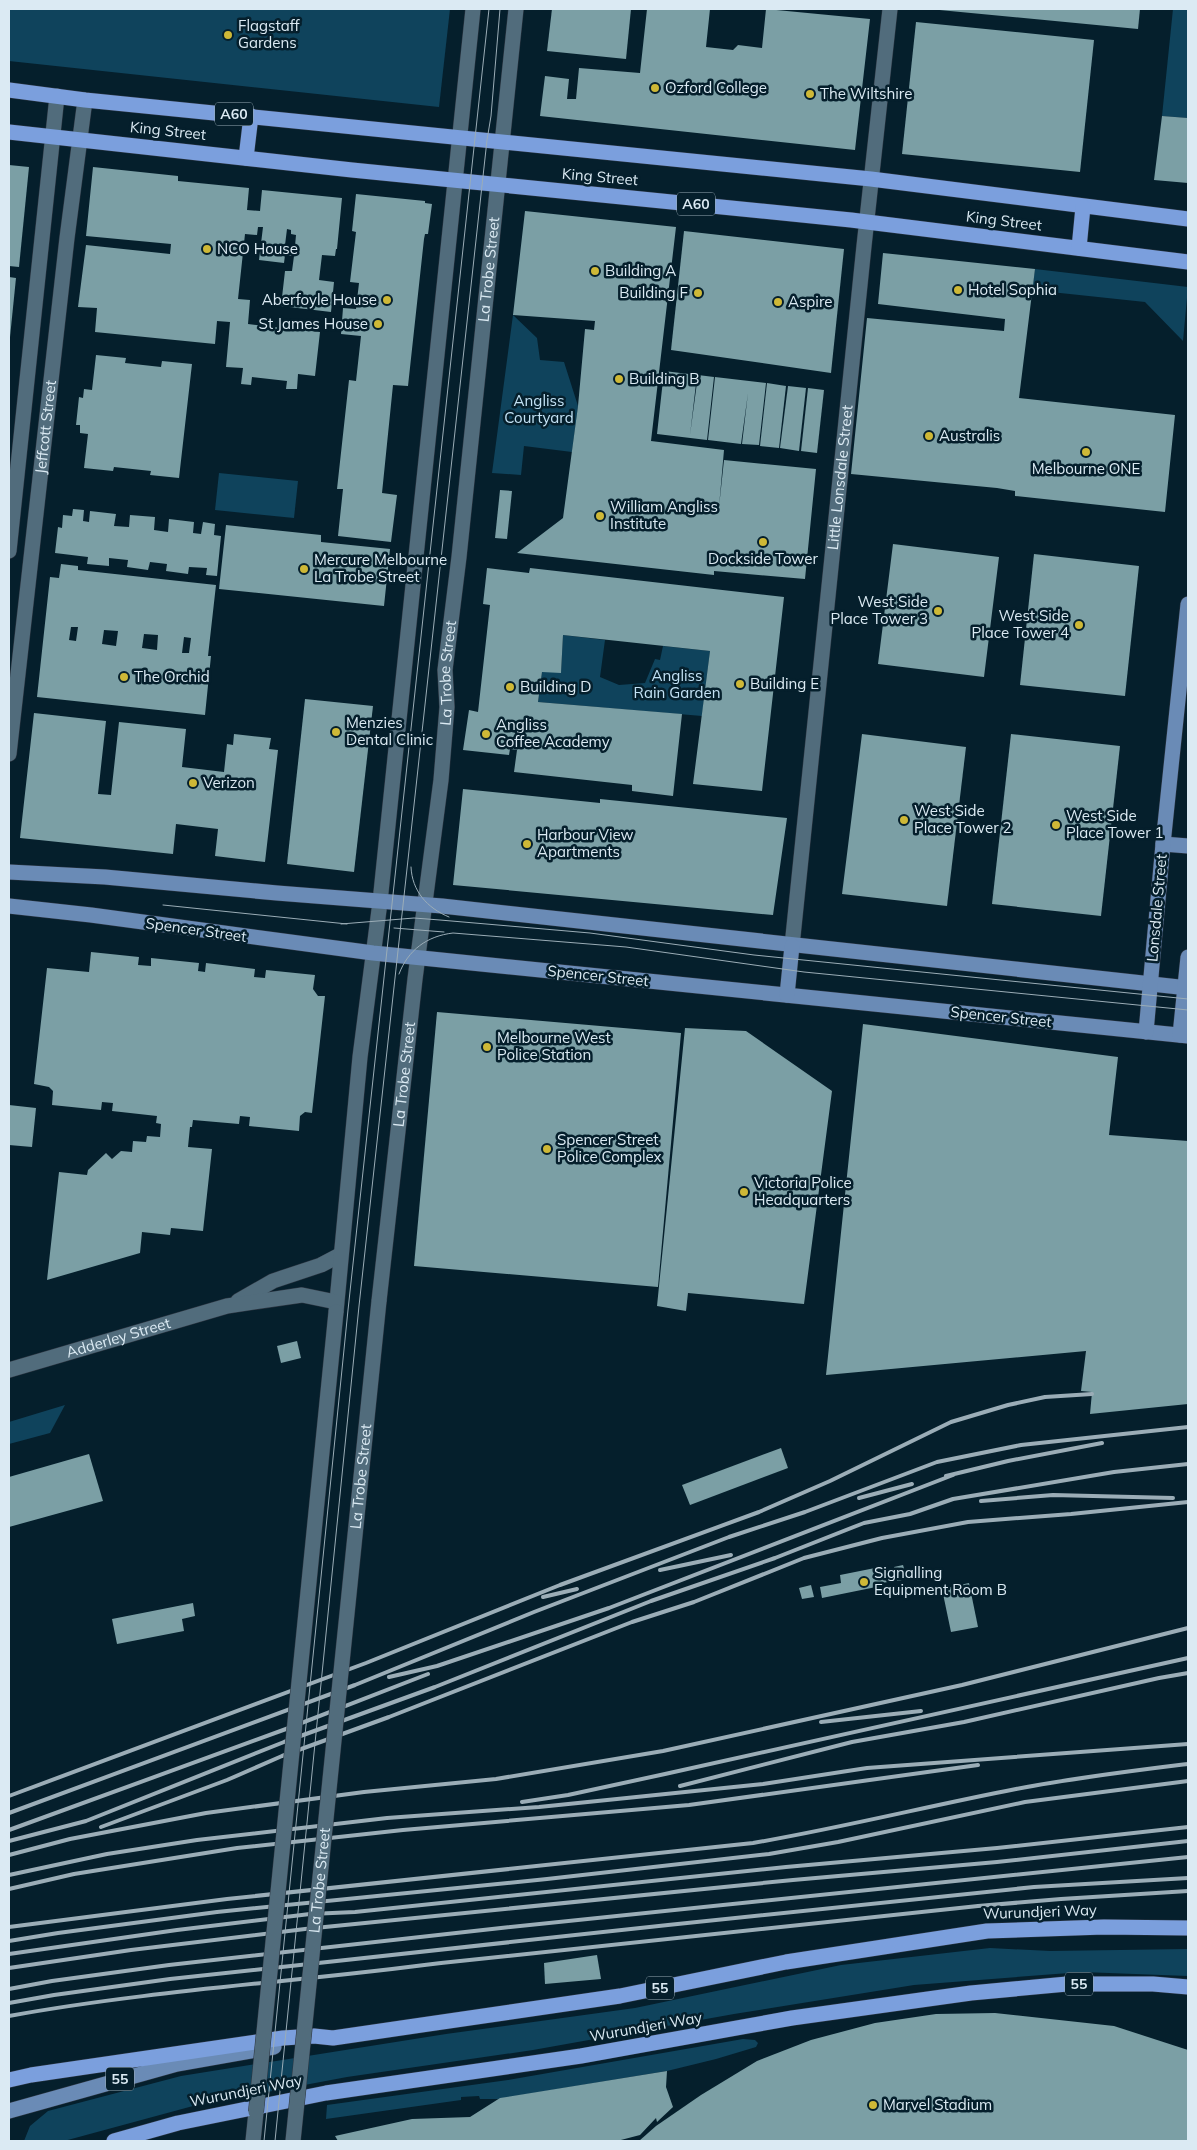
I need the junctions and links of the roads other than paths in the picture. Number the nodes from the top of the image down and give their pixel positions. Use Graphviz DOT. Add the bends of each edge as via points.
graph roads {
  1 [pos="473,9"];
  2 [pos="516,9"];
  3 [pos="890,9"];
  4 [pos="9,90"];
  5 [pos="57,96"];
  6 [pos="85,100"];
  7 [pos="251,116"];
  8 [pos="9,132"];
  9 [pos="54,137"];
  10 [pos="460,137"];
  11 [pos="80,140"];
  12 [pos="502,141"];
  13 [pos="246,158"];
  14 [pos="871,179"];
  15 [pos="455,180"];
  16 [pos="498,185"];
  17 [pos="1083,206"];
  18 [pos="1188,219"];
  19 [pos="866,221"];
  20 [pos="1079,248"];
  21 [pos="1188,262"];
  22 [pos="9,550"];
  23 [pos="1188,613"];
  24 [pos="9,754"];
  25 [pos="1163,844"];
  26 [pos="1188,846"];
  27 [pos="9,872"];
  28 [pos="380,902"];
  29 [pos="9,906"];
  30 [pos="425,906"];
  31 [pos="792,946"];
  32 [pos="373,953"];
  33 [pos="1188,957"];
  34 [pos="418,958"];
  35 [pos="1150,984"];
  36 [pos="1186,988"];
  37 [pos="787,995"];
  38 [pos="1146,1032"];
  39 [pos="1184,1036"];
  40 [pos="340,1255"];
  41 [pos="227,1306"];
  42 [pos="336,1307"];
  43 [pos="9,1370"];
  44 [pos="1188,1928"];
  45 [pos="1188,1987"];
  46 [pos="332,2038"];
  47 [pos="9,2080"];
  48 [pos="9,2111"];
  49 [pos="114,2141"];
  50 [pos="253,2141"];
  51 [pos="293,2141"];
  1 -- 10 [label="street"];
  2 -- 12 [label="street, La Trobe Street"];
  3 -- 14 [label="street, Little Lonsdale Street"];
  4 -- 5 [label="highway, King Street / A60"];
  5 -- 6 [label="highway, King Street / A60"];
  5 -- 9 [label="street, Jeffcott Street"];
  6 -- 7 [label="highway, King Street / A60"];
  6 -- 11 [label="street, Jeffcott Street"];
  7 -- 10 [label="highway, King Street / A60"];
  7 -- 13 [label="highway"];
  8 -- 9 [label="highway, King Street / A60"];
  9 -- 11 [label="highway, King Street / A60"];
  9 -- 22 [label="street, Jeffcott Street"];
  10 -- 12 [label="highway, King Street / A60"];
  10 -- 15 [label="street"];
  11 -- 13 [label="highway, King Street / A60"];
  11 -- 24 [label="street, Jeffcott Street"];
  12 -- 14 [label="highway, King Street / A60"];
  12 -- 16 [label="street, La Trobe Street"];
  13 -- 15 [label="highway, King Street / A60"];
  14 -- 17 [label="highway, King Street / A60"];
  14 -- 19 [label="street, Little Lonsdale Street"];
  15 -- 16 [label="highway, King Street / A60"];
  15 -- 28 [label="street"];
  16 -- 19 [label="highway, King Street / A60"];
  16 -- 30 [label="street, La Trobe Street" via="445,670 447,707 442,780"];
  17 -- 18 [label="highway, King Street / A60"];
  17 -- 20 [label="highway"];
  19 -- 20 [label="highway, King Street / A60"];
  19 -- 31 [label="street, Little Lonsdale Street"];
  20 -- 21 [label="highway, King Street / A60"];
  23 -- 25 [label="main road, Lonsdale Street"];
  25 -- 26 [label="main road"];
  25 -- 35 [label="main road, Lonsdale Street"];
  27 -- 28 [label="main road" via="105,877"];
  28 -- 30 [label="main road"];
  28 -- 32 [label="street"];
  29 -- 32 [label="main road, Spencer Street"];
  30 -- 31 [label="main road"];
  30 -- 34 [label="street, La Trobe Street"];
  31 -- 35 [label="main road"];
  31 -- 37 [label="main road"];
  32 -- 34 [label="main road, Spencer Street"];
  32 -- 40 [label="street"];
  33 -- 36 [label="main road"];
  34 -- 37 [label="main road, Spencer Street"];
  34 -- 51 [label="street, La Trobe Street, bridge" via="378,1301"];
  35 -- 36 [label="main road"];
  35 -- 38 [label="main road, Lonsdale Street"];
  36 -- 39 [label="main road"];
  37 -- 38 [label="main road, Spencer Street"];
  38 -- 39 [label="main road, Spencer Street"];
  40 -- 41 [label="street, Adderley Street" via="273,1281"];
  40 -- 42 [label="street"];
  41 -- 42 [label="street, Adderley Street" via="302,1296"];
  41 -- 43 [label="street, Adderley Street"];
  42 -- 50 [label="street, bridge"];
  44 -- 46 [label="highway, Wurundjeri Way / 55" via="987,1931 786,1962 620,1996"];
  45 -- 49 [label="highway, Wurundjeri Way / 55" via="1067,1984 971,1993 792,2018 581,2056 317,2095 178,2123"];
  46 -- 47 [label="highway, Wurundjeri Way" via="282,2038"];
  46 -- 48 [label="main road, Wurundjeri Way / 55" via="177,2064"];
}
